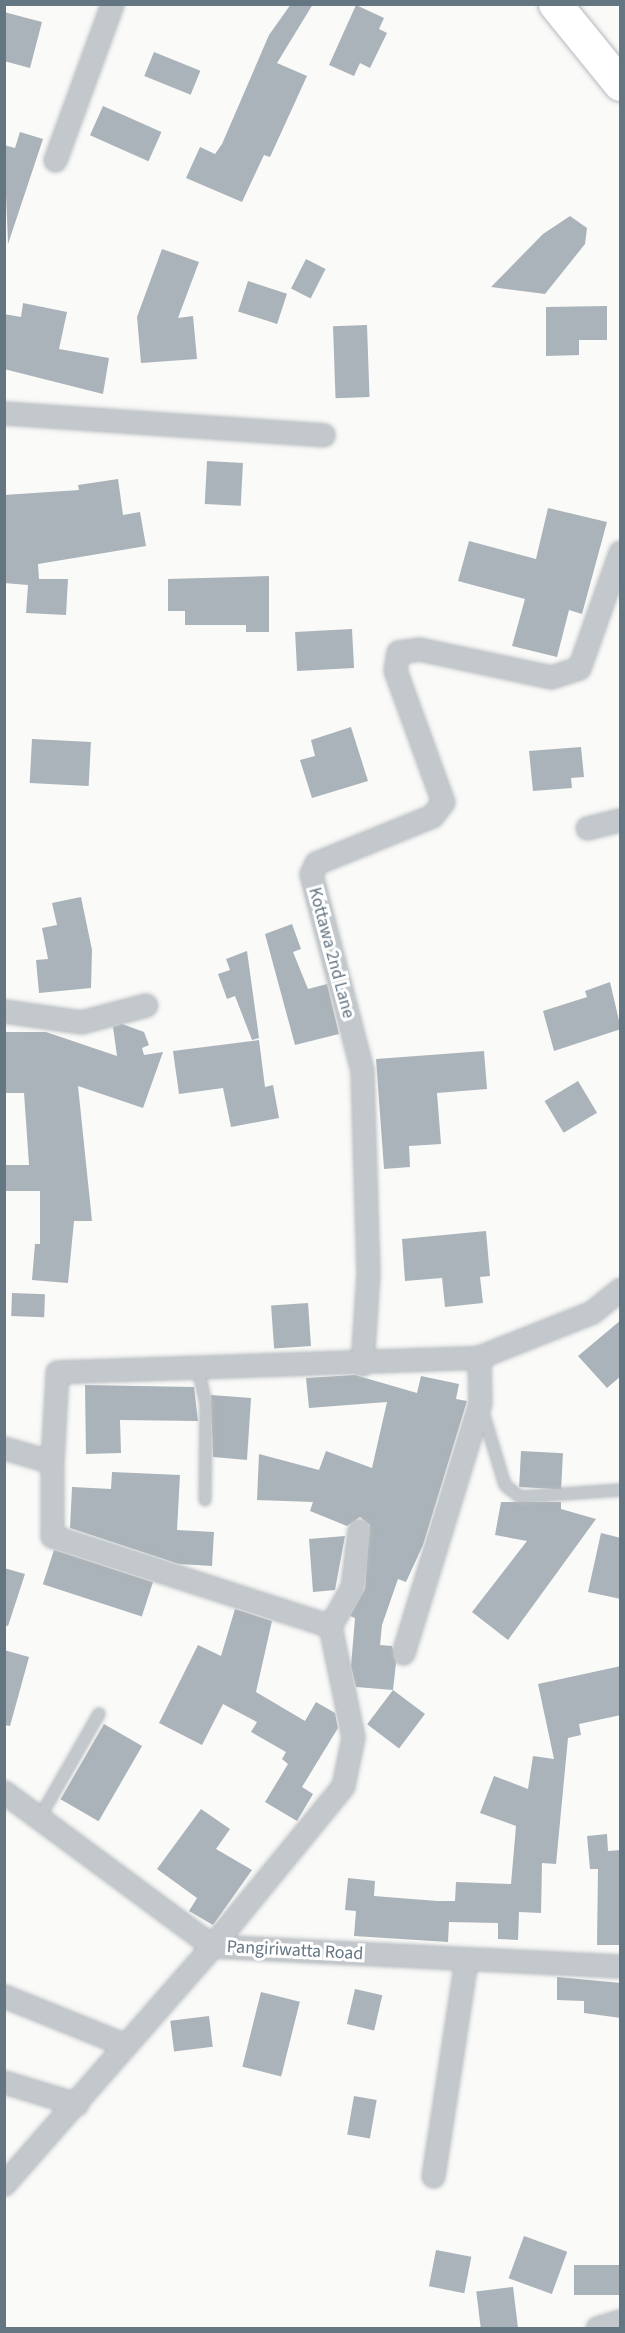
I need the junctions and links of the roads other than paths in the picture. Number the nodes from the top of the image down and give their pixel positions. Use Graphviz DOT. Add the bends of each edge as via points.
graph roads {
  1 [pos="112,4"];
  2 [pos="555,4"];
  3 [pos="621,84"];
  4 [pos="55,160"];
  5 [pos="4,413"];
  6 [pos="323,435"];
  7 [pos="621,552"];
  8 [pos="621,820"];
  9 [pos="587,828"];
  10 [pos="146,1005"];
  11 [pos="4,1011"];
  12 [pos="621,1289"];
  13 [pos="479,1357"];
  14 [pos="362,1364"];
  15 [pos="198,1369"];
  16 [pos="480,1403"];
  17 [pos="4,1448"];
  18 [pos="52,1462"];
  19 [pos="621,1490"];
  20 [pos="205,1500"];
  21 [pos="359,1530"];
  22 [pos="330,1626"];
  23 [pos="404,1653"];
  24 [pos="99,1714"];
  25 [pos="4,1792"];
  26 [pos="40,1817"];
  27 [pos="212,1946"];
  28 [pos="466,1961"];
  29 [pos="621,1966"];
  30 [pos="4,1996"];
  31 [pos="125,2045"];
  32 [pos="4,2082"];
  33 [pos="77,2104"];
  34 [pos="8,2176"];
  35 [pos="433,2176"];
  36 [pos="621,2321"];
  37 [pos="597,2328"];
  1 -- 4 [label="street"];
  2 -- 3 [label="main road"];
  5 -- 6 [label="street"];
  7 -- 14 [label="street, Kottawa 2nd Lane" via="579,668 551,677 419,649 398,652 395,670 442,802 432,816 316,863 311,874 362,1070 368,1274"];
  8 -- 9 [label="street"];
  10 -- 11 [label="street" via="81,1022"];
  12 -- 13 [label="street" via="592,1312"];
  13 -- 14 [label="street"];
  13 -- 16 [label="street"];
  14 -- 15 [label="street"];
  15 -- 18 [label="street" via="57,1372"];
  15 -- 20 [label="lane" via="206,1405"];
  16 -- 19 [label="lane" via="505,1485 520,1497"];
  16 -- 23 [label="street"];
  17 -- 18 [label="street"];
  18 -- 22 [label="street" via="52,1536"];
  21 -- 22 [label="street" via="352,1587"];
  22 -- 27 [label="street" via="353,1737 343,1786"];
  24 -- 26 [label="lane"];
  25 -- 26 [label="street"];
  26 -- 27 [label="street"];
  27 -- 28 [label="street, Pangiriwatta Road"];
  27 -- 31 [label="street, Pangiriwatta Road"];
  28 -- 29 [label="street, Pangiriwatta Road"];
  28 -- 35 [label="street"];
  30 -- 31 [label="street"];
  31 -- 33 [label="street, Pangiriwatta Road"];
  32 -- 33 [label="street"];
  33 -- 34 [label="street, Pangiriwatta Road"];
  36 -- 37 [label="street"];
}
